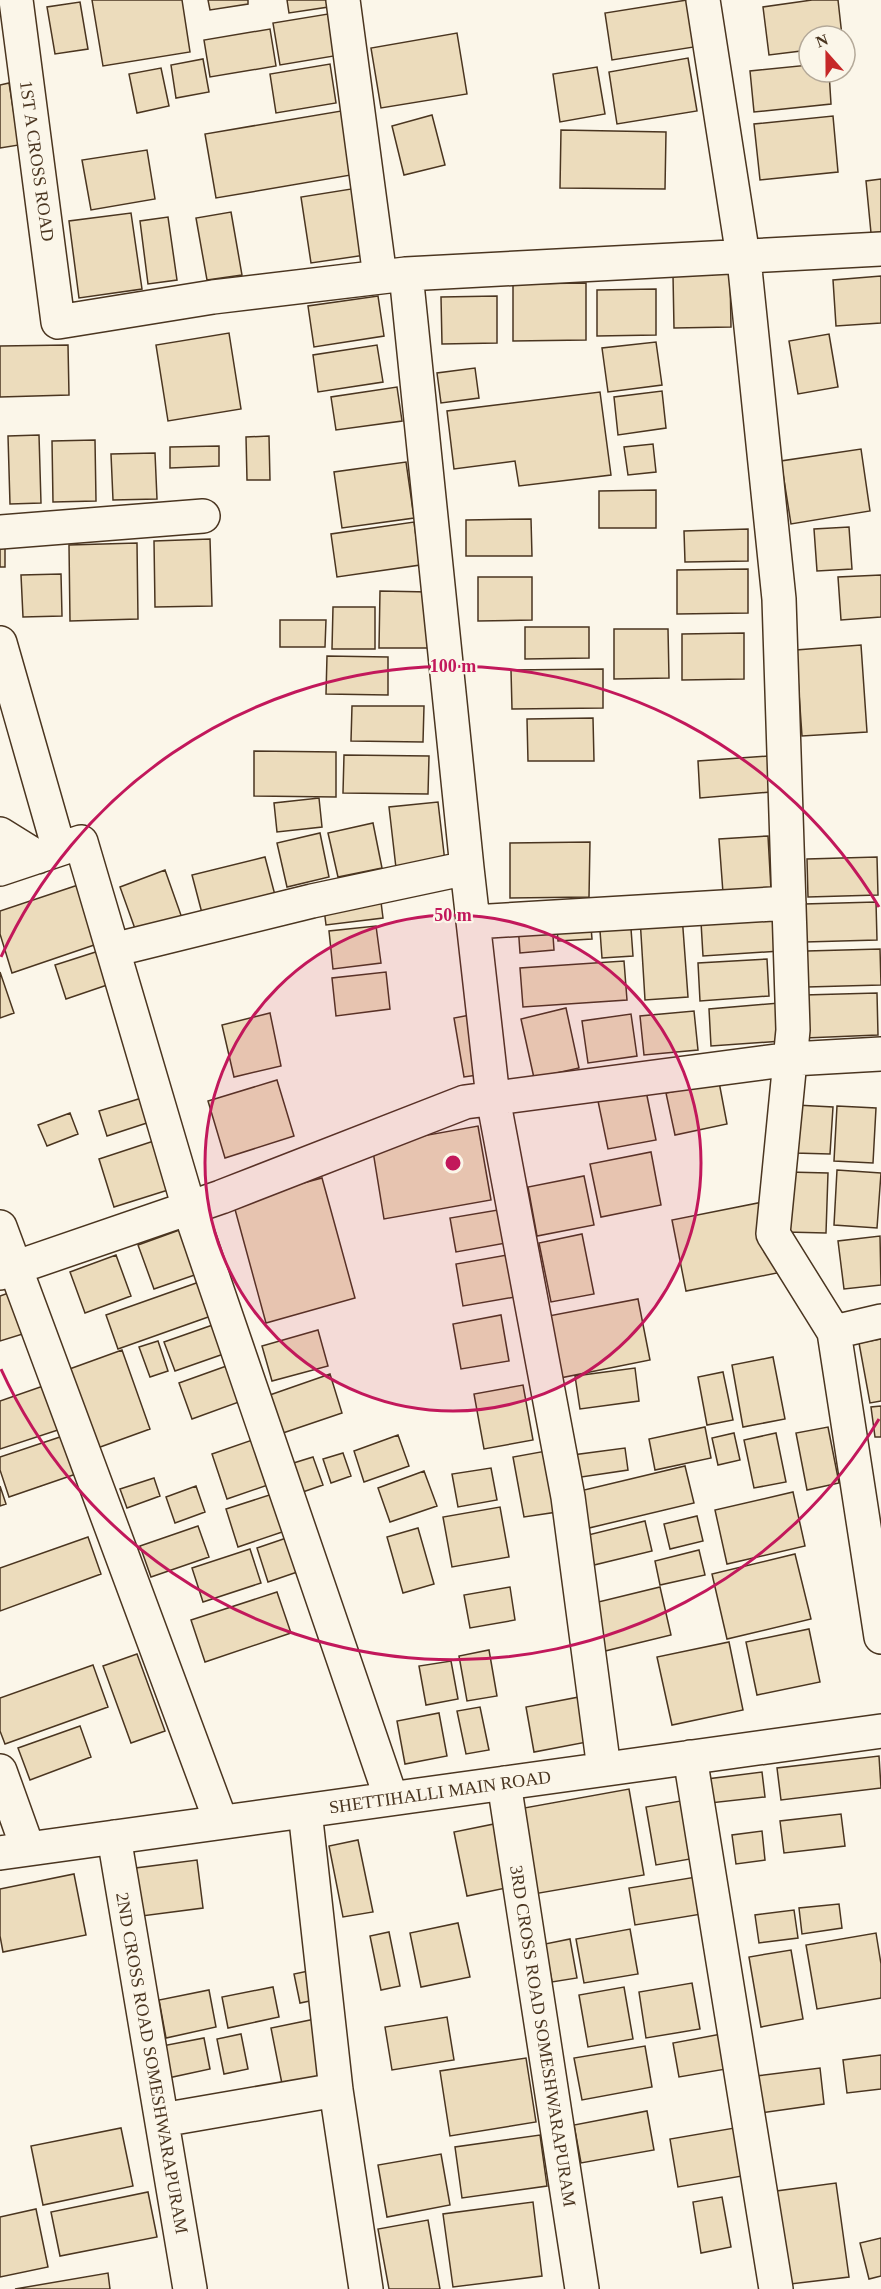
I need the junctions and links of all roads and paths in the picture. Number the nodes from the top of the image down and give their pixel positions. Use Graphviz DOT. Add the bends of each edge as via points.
graph roads {
  1 [pos="16,0"];
  2 [pos="343,0"];
  3 [pos="703,0"];
  4 [pos="881,249"];
  5 [pos="743,255"];
  6 [pos="393,275"];
  7 [pos="203,516"];
  8 [pos="0,532"];
  9 [pos="0,643"];
  10 [pos="0,834"];
  11 [pos="48,853"];
  12 [pos="466,868"];
  13 [pos="0,869"];
  14 [pos="789,903"];
  15 [pos="473,922"];
  16 [pos="112,950"];
  17 [pos="881,1054"];
  18 [pos="792,1059"];
  19 [pos="493,1098"];
  20 [pos="189,1208"];
  21 [pos="0,1227"];
  22 [pos="7,1271"];
  23 [pos="881,1321"];
  24 [pos="834,1332"];
  25 [pos="881,1637"];
  26 [pos="881,1731"];
  27 [pos="690,1757"];
  28 [pos="604,1769"];
  29 [pos="0,1771"];
  30 [pos="504,1783"];
  31 [pos="391,1798"];
  32 [pos="305,1810"];
  33 [pos="221,1822"];
  34 [pos="114,1837"];
  35 [pos="14,1851"];
  36 [pos="336,2090"];
  37 [pos="162,2120"];
  38 [pos="190,2289"];
  39 [pos="366,2289"];
  40 [pos="582,2289"];
  41 [pos="776,2289"];
  1 -- 6 [label="street, 1ST A CROSS ROAD" via="58,322 213,297"];
  2 -- 6 [label="street"];
  3 -- 5 [label="street"];
  4 -- 5 [label="street"];
  5 -- 6 [label="street"];
  5 -- 14 [label="street" via="779,600"];
  6 -- 12 [label="street"];
  7 -- 8 [label="street"];
  9 -- 11 [label="street"];
  10 -- 11 [label="street"];
  11 -- 13 [label="street"];
  11 -- 16 [label="street" via="81,842"];
  12 -- 15 [label="street"];
  12 -- 16 [label="street"];
  14 -- 15 [label="street"];
  14 -- 18 [label="street"];
  15 -- 19 [label="street"];
  16 -- 20 [label="street"];
  17 -- 18 [label="street"];
  18 -- 19 [label="street"];
  18 -- 24 [label="street" via="773,1234"];
  19 -- 20 [label="street" via="465,1102"];
  19 -- 28 [label="street" via="568,1497"];
  20 -- 22 [label="street"];
  20 -- 31 [label="street"];
  21 -- 22 [label="street"];
  22 -- 33 [label="street"];
  23 -- 24 [label="street"];
  24 -- 25 [label="street"];
  26 -- 27 [label="street, SHETTIHALLI MAIN ROAD"];
  27 -- 28 [label="street, SHETTIHALLI MAIN ROAD"];
  27 -- 41 [label="street"];
  28 -- 30 [label="street, SHETTIHALLI MAIN ROAD"];
  29 -- 35 [label="street"];
  30 -- 31 [label="street, SHETTIHALLI MAIN ROAD"];
  30 -- 40 [label="street, 3RD CROSS ROAD SOMESHWARAPURAM"];
  31 -- 32 [label="street, SHETTIHALLI MAIN ROAD"];
  32 -- 33 [label="street, SHETTIHALLI MAIN ROAD"];
  32 -- 36 [label="street"];
  33 -- 34 [label="street, SHETTIHALLI MAIN ROAD"];
  34 -- 35 [label="street, SHETTIHALLI MAIN ROAD"];
  34 -- 37 [label="street, 2ND CROSS ROAD SOMESHWARAPURAM"];
  36 -- 37 [label="street"];
  36 -- 39 [label="street"];
  37 -- 38 [label="street, 2ND CROSS ROAD SOMESHWARAPURAM"];
}
